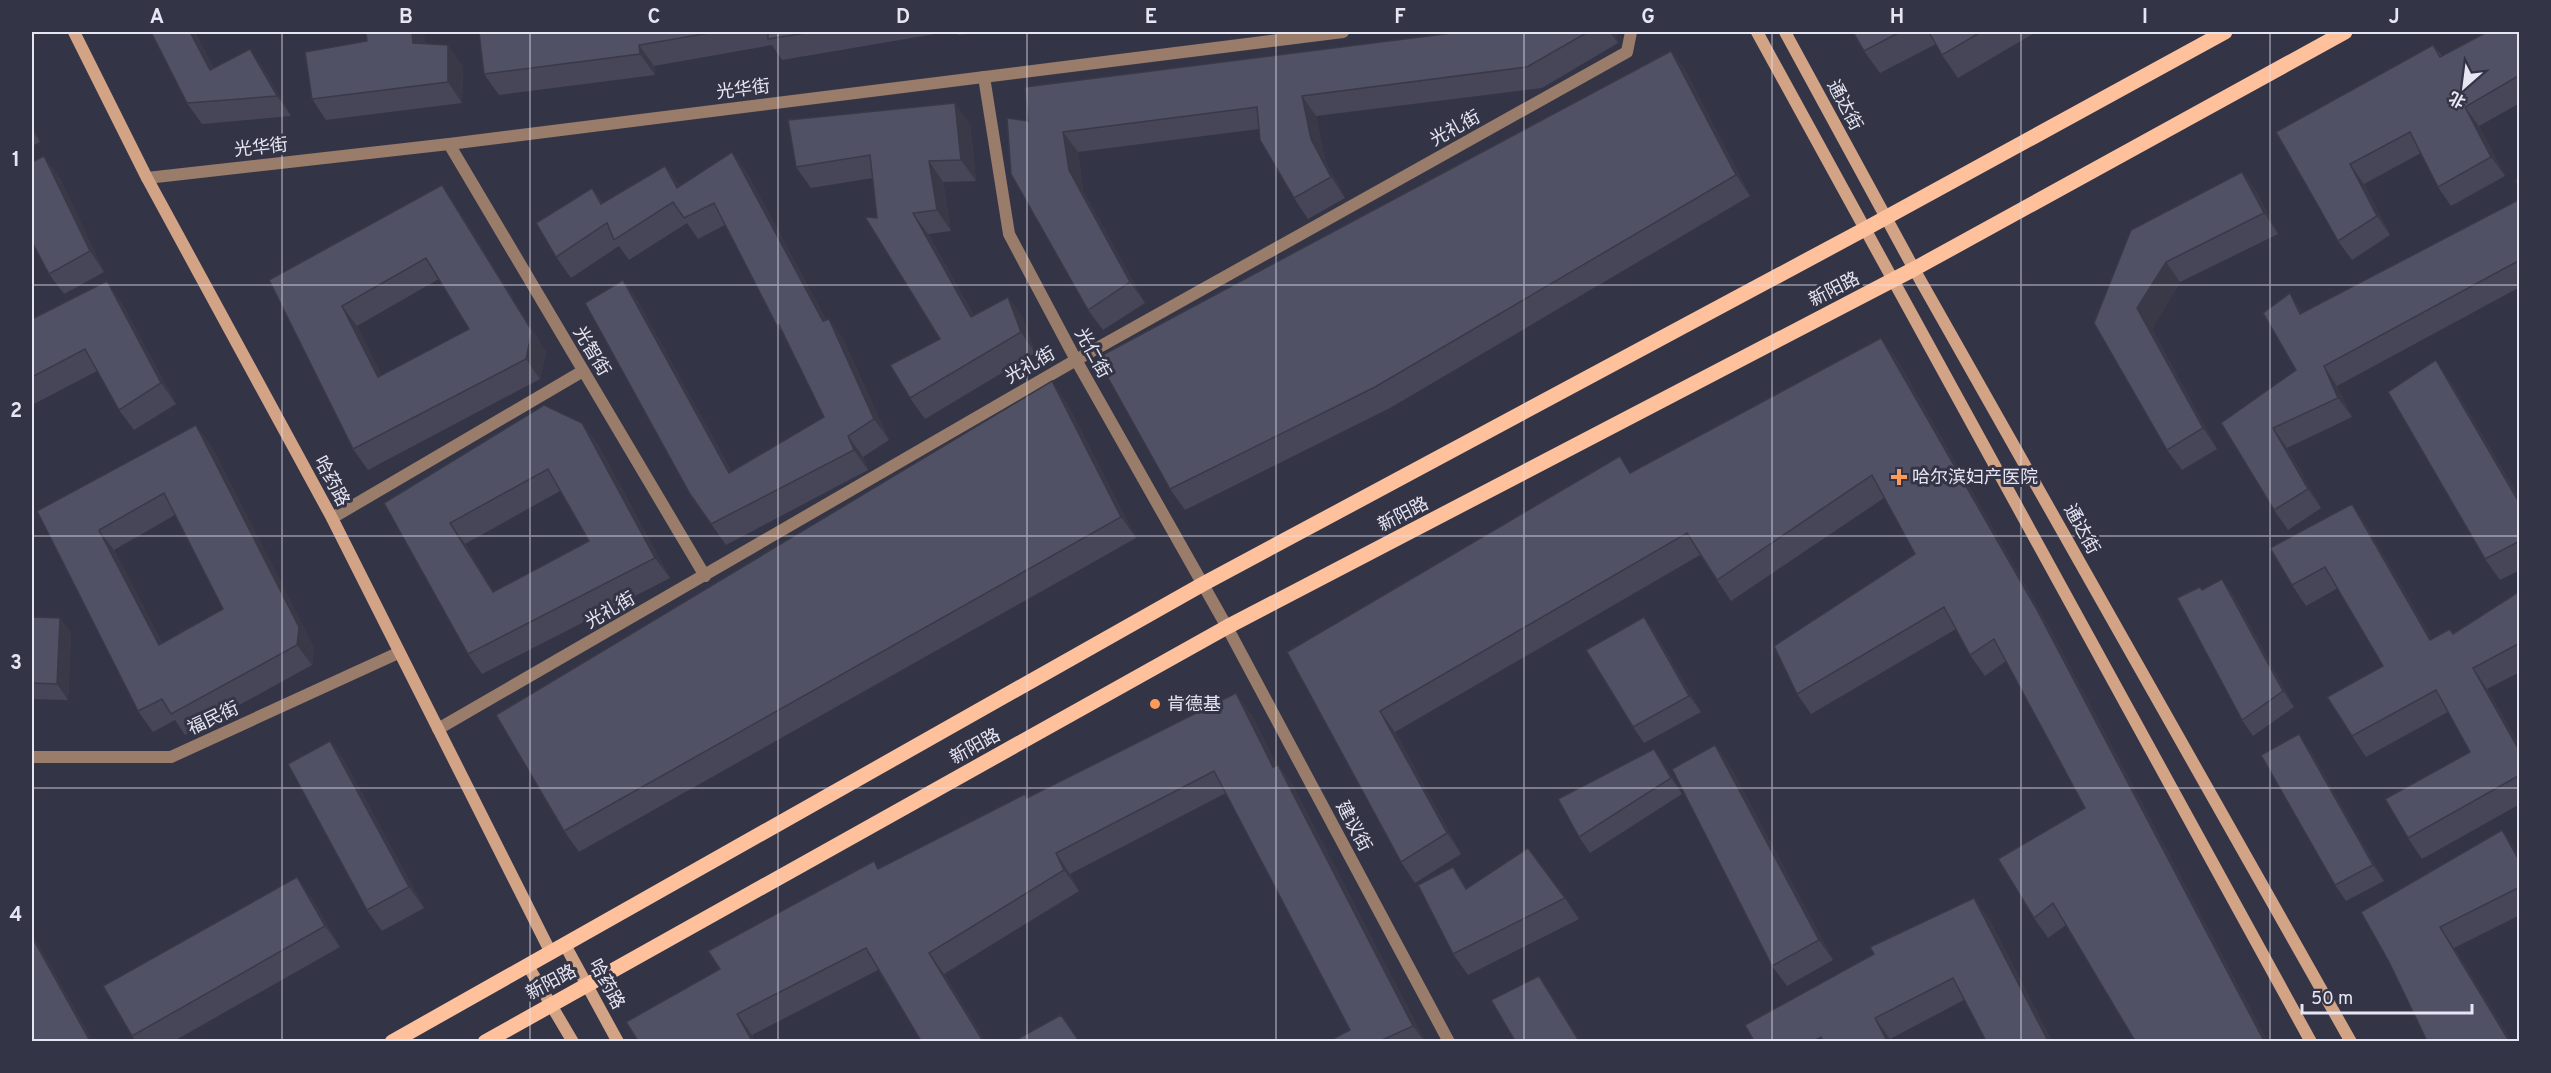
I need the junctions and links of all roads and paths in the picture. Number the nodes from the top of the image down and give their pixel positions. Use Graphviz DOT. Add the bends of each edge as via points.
graph roads {
  1 [pos="74,32"];
  2 [pos="1343,32"];
  3 [pos="1630,32"];
  4 [pos="1757,32"];
  5 [pos="1785,32"];
  6 [pos="2225,32"];
  7 [pos="2345,32"];
  8 [pos="984,77"];
  9 [pos="449,144"];
  10 [pos="147,178"];
  11 [pos="1886,218"];
  12 [pos="1865,229"];
  13 [pos="1914,269"];
  14 [pos="1893,280"];
  15 [pos="1076,360"];
  16 [pos="583,371"];
  17 [pos="332,518"];
  18 [pos="705,576"];
  19 [pos="1203,584"];
  20 [pos="1227,627"];
  21 [pos="398,652"];
  22 [pos="438,729"];
  23 [pos="32,757"];
  24 [pos="565,945"];
  25 [pos="551,953"];
  26 [pos="528,966"];
  27 [pos="587,985"];
  28 [pos="550,1003"];
  29 [pos="392,1041"];
  30 [pos="485,1041"];
  31 [pos="573,1041"];
  32 [pos="618,1041"];
  33 [pos="1449,1041"];
  34 [pos="2311,1041"];
  35 [pos="2351,1041"];
  1 -- 10 [label="main road, 哈药路"];
  2 -- 8 [label="street, 光华街"];
  3 -- 15 [label="street, 光礼街" via="1627,52"];
  4 -- 12 [label="main road"];
  5 -- 11 [label="main road, 通达街"];
  6 -- 11 [label="main road, 新阳路"];
  7 -- 13 [label="main road, 新阳路"];
  8 -- 9 [label="street, 光华街"];
  8 -- 15 [label="street, 光仁街" via="1009,234"];
  9 -- 10 [label="street, 光华街"];
  9 -- 16 [label="street, 光智街"];
  10 -- 17 [label="main road, 哈药路"];
  11 -- 12 [label="main road, 新阳路"];
  11 -- 13 [label="main road, 通达街"];
  12 -- 14 [label="main road"];
  12 -- 19 [label="main road, 新阳路"];
  13 -- 14 [label="main road, 新阳路"];
  13 -- 35 [label="main road, 通达街"];
  14 -- 20 [label="main road, 新阳路"];
  14 -- 34 [label="main road"];
  15 -- 18 [label="street, 光礼街"];
  15 -- 19 [label="street, 光仁街"];
  16 -- 17 [label="street"];
  16 -- 18 [label="street, 光智街"];
  17 -- 21 [label="main road, 哈药路"];
  18 -- 22 [label="street, 光礼街"];
  19 -- 20 [label="street, 光仁街"];
  19 -- 24 [label="main road, 新阳路"];
  20 -- 27 [label="main road, 新阳路"];
  20 -- 33 [label="street, 建议街"];
  21 -- 22 [label="main road, 哈药路"];
  21 -- 23 [label="street, 福民街" via="171,757"];
  22 -- 25 [label="main road, 哈药路"];
  24 -- 25 [label="main road, 新阳路"];
  24 -- 27 [label="main road, 哈药路"];
  25 -- 26 [label="main road, 新阳路"];
  26 -- 28 [label="main road"];
  26 -- 29 [label="main road, 新阳路"];
  27 -- 28 [label="main road, 新阳路"];
  27 -- 32 [label="main road, 哈药路"];
  28 -- 30 [label="main road, 新阳路"];
  28 -- 31 [label="main road"];
}
